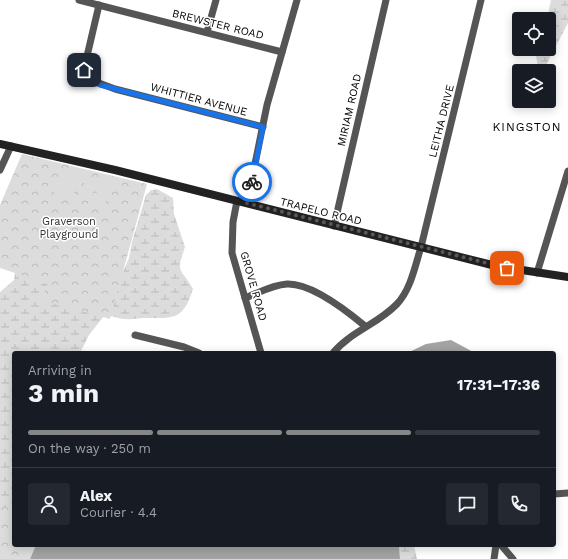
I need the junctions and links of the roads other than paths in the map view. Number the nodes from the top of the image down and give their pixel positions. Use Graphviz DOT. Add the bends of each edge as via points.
graph roads {
  1 [pos="79,0"];
  2 [pos="216,0"];
  3 [pos="297,0"];
  4 [pos="386,0"];
  5 [pos="482,0"];
  6 [pos="100,5"];
  7 [pos="207,32"];
  8 [pos="282,52"];
  9 [pos="263,127"];
  10 [pos="0,144"];
  11 [pos="11,146"];
  12 [pos="0,170"];
  13 [pos="568,171"];
  14 [pos="237,201"];
  15 [pos="247,203"];
  16 [pos="334,226"];
  17 [pos="421,247"];
  18 [pos="537,273"];
  19 [pos="568,277"];
  20 [pos="245,298"];
  21 [pos="365,326"];
  22 [pos="135,335"];
  23 [pos="194,351"];
  24 [pos="260,351"];
  25 [pos="335,351"];
  26 [pos="556,494"];
  27 [pos="568,494"];
  28 [pos="496,547"];
  29 [pos="503,547"];
  30 [pos="494,559"];
  31 [pos="513,559"];
  1 -- 6 [label="street, BREWSTER ROAD"];
  2 -- 7 [label="street"];
  3 -- 8 [label="street"];
  4 -- 16 [label="street, MIRIAM ROAD"];
  5 -- 17 [label="street, LEITHA DRIVE"];
  6 -- 7 [label="street, BREWSTER ROAD"];
  6 -- 9 [label="street, WHITTIER AVENUE" via="84,70 88,80"];
  7 -- 8 [label="street, BREWSTER ROAD"];
  8 -- 9 [label="street"];
  9 -- 15 [label="street"];
  10 -- 11 [label="main road, TRAPELO ROAD"];
  11 -- 12 [label="street"];
  11 -- 14 [label="main road, TRAPELO ROAD"];
  13 -- 18 [label="street"];
  14 -- 15 [label="main road, TRAPELO ROAD"];
  14 -- 20 [label="street, GROVE ROAD" via="232,252"];
  15 -- 16 [label="main road, TRAPELO ROAD"];
  16 -- 17 [label="main road, TRAPELO ROAD"];
  17 -- 18 [label="main road, TRAPELO ROAD" via="496,266"];
  17 -- 21 [label="street, LEITHA DRIVE" via="404,295 396,304"];
  18 -- 19 [label="main road, TRAPELO ROAD"];
  20 -- 21 [label="street" via="286,284 298,285 310,288"];
  20 -- 24 [label="street, GROVE ROAD"];
  21 -- 25 [label="street, LEITHA DRIVE"];
  22 -- 23 [label="street"];
  26 -- 27 [label="street"];
  28 -- 30 [label="street"];
  29 -- 31 [label="street"];
}
